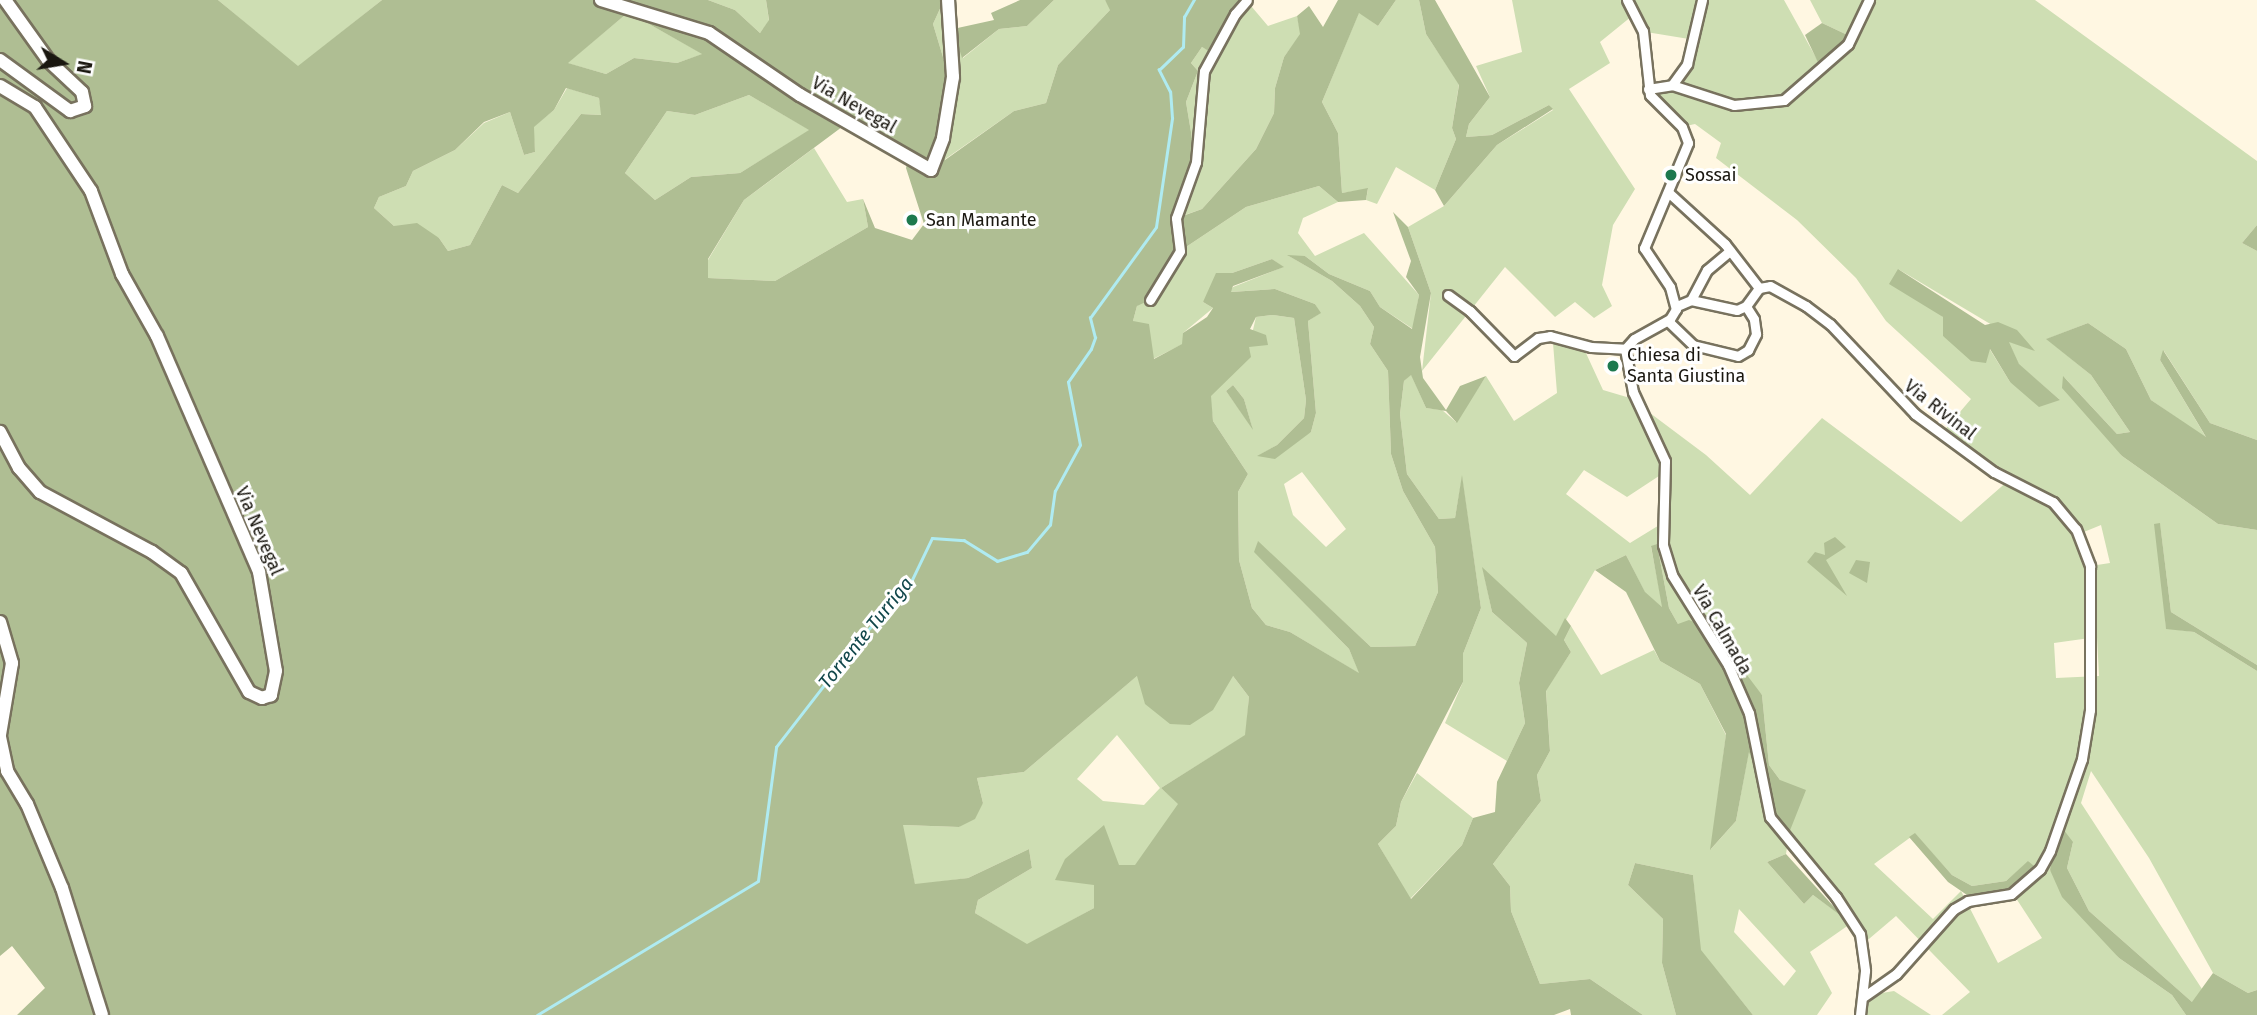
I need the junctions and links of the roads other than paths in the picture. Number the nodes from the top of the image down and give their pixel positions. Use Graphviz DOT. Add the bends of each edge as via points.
graph roads {
  1 [pos="5,0"];
  2 [pos="601,0"];
  3 [pos="948,0"];
  4 [pos="1247,0"];
  5 [pos="1627,0"];
  6 [pos="1702,0"];
  7 [pos="1870,0"];
  8 [pos="0,60"];
  9 [pos="1672,85"];
  10 [pos="0,86"];
  11 [pos="1648,89"];
  12 [pos="1668,192"];
  13 [pos="1730,251"];
  14 [pos="1759,288"];
  15 [pos="1448,295"];
  16 [pos="1691,299"];
  17 [pos="1150,300"];
  18 [pos="1677,306"];
  19 [pos="1746,306"];
  20 [pos="1668,321"];
  21 [pos="1625,349"];
  22 [pos="0,432"];
  23 [pos="0,622"];
  24 [pos="0,736"];
  25 [pos="1864,996"];
  26 [pos="102,1015"];
  27 [pos="1860,1015"];
  1 -- 8 [label="main road" via="48,60 82,92 85,106 70,111"];
  2 -- 3 [label="main road, Via Nevegal" via="709,33 800,95 931,170 943,138 953,77"];
  4 -- 17 [label="street" via="1234,14 1204,71 1196,162 1176,218 1180,251"];
  5 -- 11 [label="street" via="1643,31"];
  6 -- 9 [label="street" via="1686,64"];
  7 -- 9 [label="street" via="1848,44 1784,100 1734,105"];
  9 -- 11 [label="street"];
  10 -- 22 [label="main road, Via Nevegal" via="35,107 91,191 122,274 157,336 259,572 276,671 274,692 262,698 249,692 181,573 152,552 40,492 19,468"];
  11 -- 12 [label="street" via="1687,137 1687,153"];
  12 -- 13 [label="street"];
  12 -- 18 [label="street" via="1644,248"];
  13 -- 14 [label="street"];
  13 -- 16 [label="street" via="1707,270"];
  14 -- 19 [label="street"];
  14 -- 25 [label="street, Via Rivinal" via="1770,286 1806,306 1830,324 1915,414 1994,471 2053,502 2076,528 2090,566 2090,710 2082,759 2050,851 2040,869 2011,894 1968,901 1954,909 1896,974"];
  15 -- 21 [label="street" via="1514,356 1538,338 1550,336"];
  16 -- 18 [label="street"];
  16 -- 19 [label="street" via="1723,310"];
  18 -- 20 [label="street"];
  19 -- 20 [label="street" via="1754,319 1755,334 1752,345 1738,356 1693,345"];
  20 -- 21 [label="street"];
  21 -- 25 [label="street, Via Calmada" via="1630,379 1665,461 1661,525 1672,575 1728,665 1749,713 1770,817 1846,910 1860,934 1865,951"];
  23 -- 24 [label="main road" via="12,656"];
  24 -- 26 [label="main road" via="7,771 27,804 62,888"];
  25 -- 27 [label="street, Via Calmada"];
}
